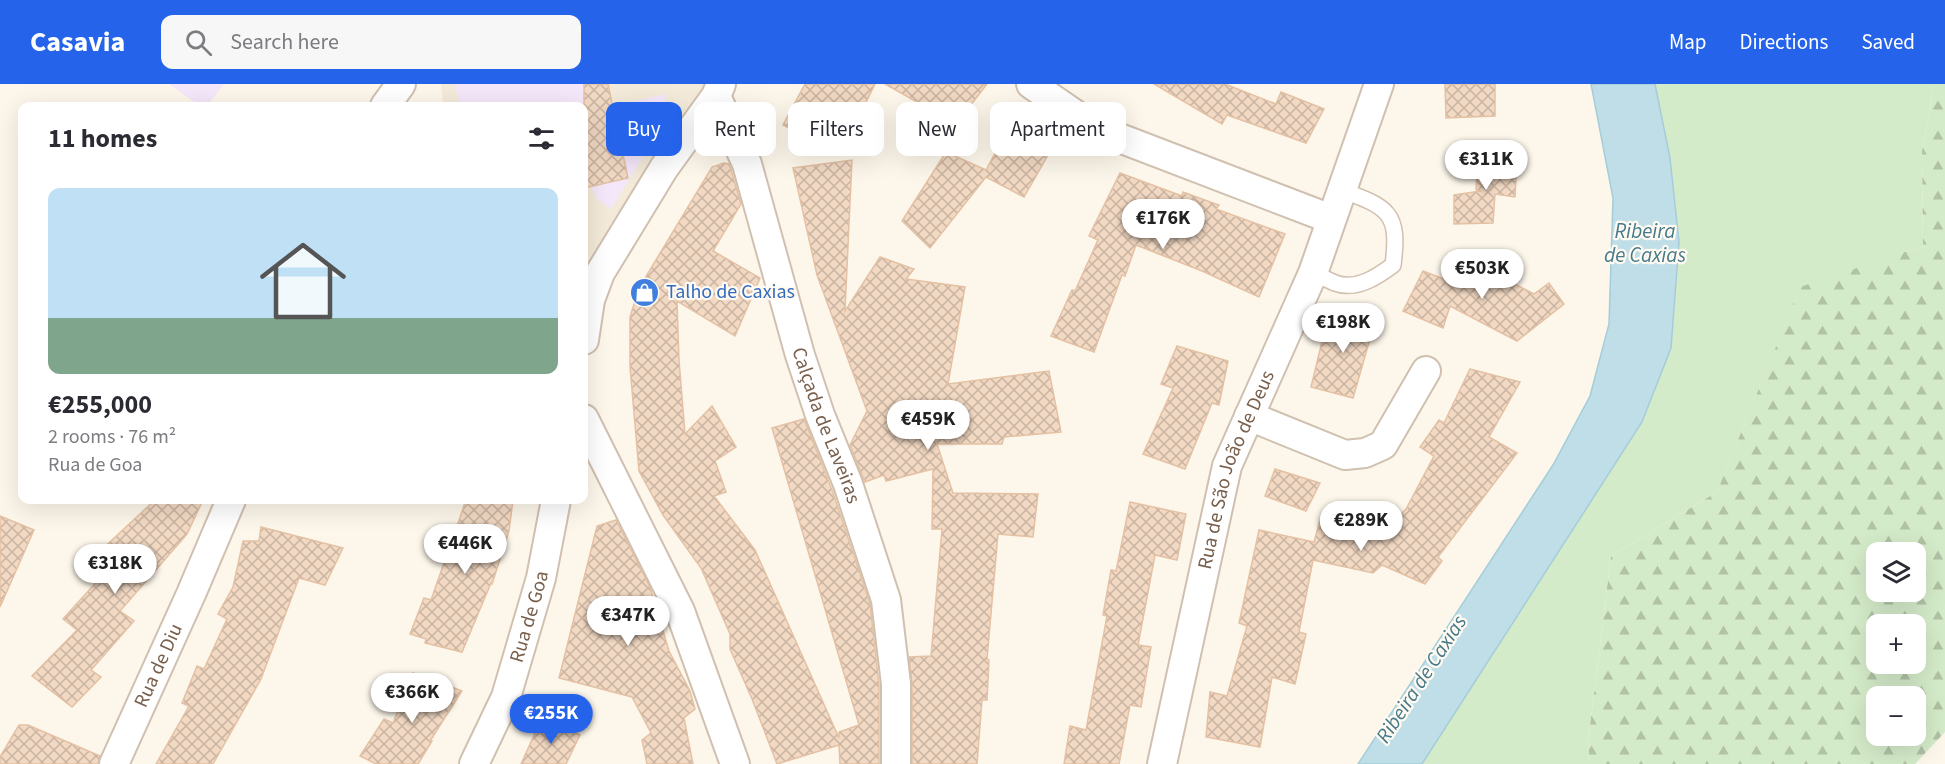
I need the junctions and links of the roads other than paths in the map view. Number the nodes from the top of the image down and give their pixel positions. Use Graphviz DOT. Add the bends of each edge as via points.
graph roads {
  1 [pos="401,84"];
  2 [pos="1031,84"];
  3 [pos="1379,84"];
  4 [pos="718,90"];
  5 [pos="388,102"];
  6 [pos="1341,190"];
  7 [pos="1331,219"];
  8 [pos="1313,273"];
  9 [pos="588,313"];
  10 [pos="1426,371"];
  11 [pos="1249,416"];
  12 [pos="588,427"];
  13 [pos="229,504"];
  14 [pos="555,504"];
  15 [pos="114,764"];
  16 [pos="474,764"];
  17 [pos="735,764"];
  18 [pos="896,764"];
  19 [pos="1162,764"];
  1 -- 5 [label="street"];
  2 -- 7 [label="street" via="1096,129"];
  3 -- 6 [label="street, Rua de São João de Deus"];
  4 -- 9 [label="street" via="664,168 600,273"];
  4 -- 18 [label="street, Calçada de Laveiras" via="747,164 800,355 886,600 896,684"];
  6 -- 7 [label="street, Rua de São João de Deus"];
  6 -- 8 [label="lane" via="1371,201 1389,214 1395,233 1393,265 1375,279 1354,284 1338,284"];
  7 -- 8 [label="street, Rua de São João de Deus"];
  8 -- 11 [label="street, Rua de São João de Deus"];
  10 -- 11 [label="street" via="1383,445 1365,453 1345,455"];
  11 -- 19 [label="street, Rua de São João de Deus" via="1227,466"];
  12 -- 17 [label="street" via="681,610"];
  13 -- 15 [label="street, Rua de Diu"];
  14 -- 16 [label="street, Rua de Goa" via="541,578 506,697"];
}
